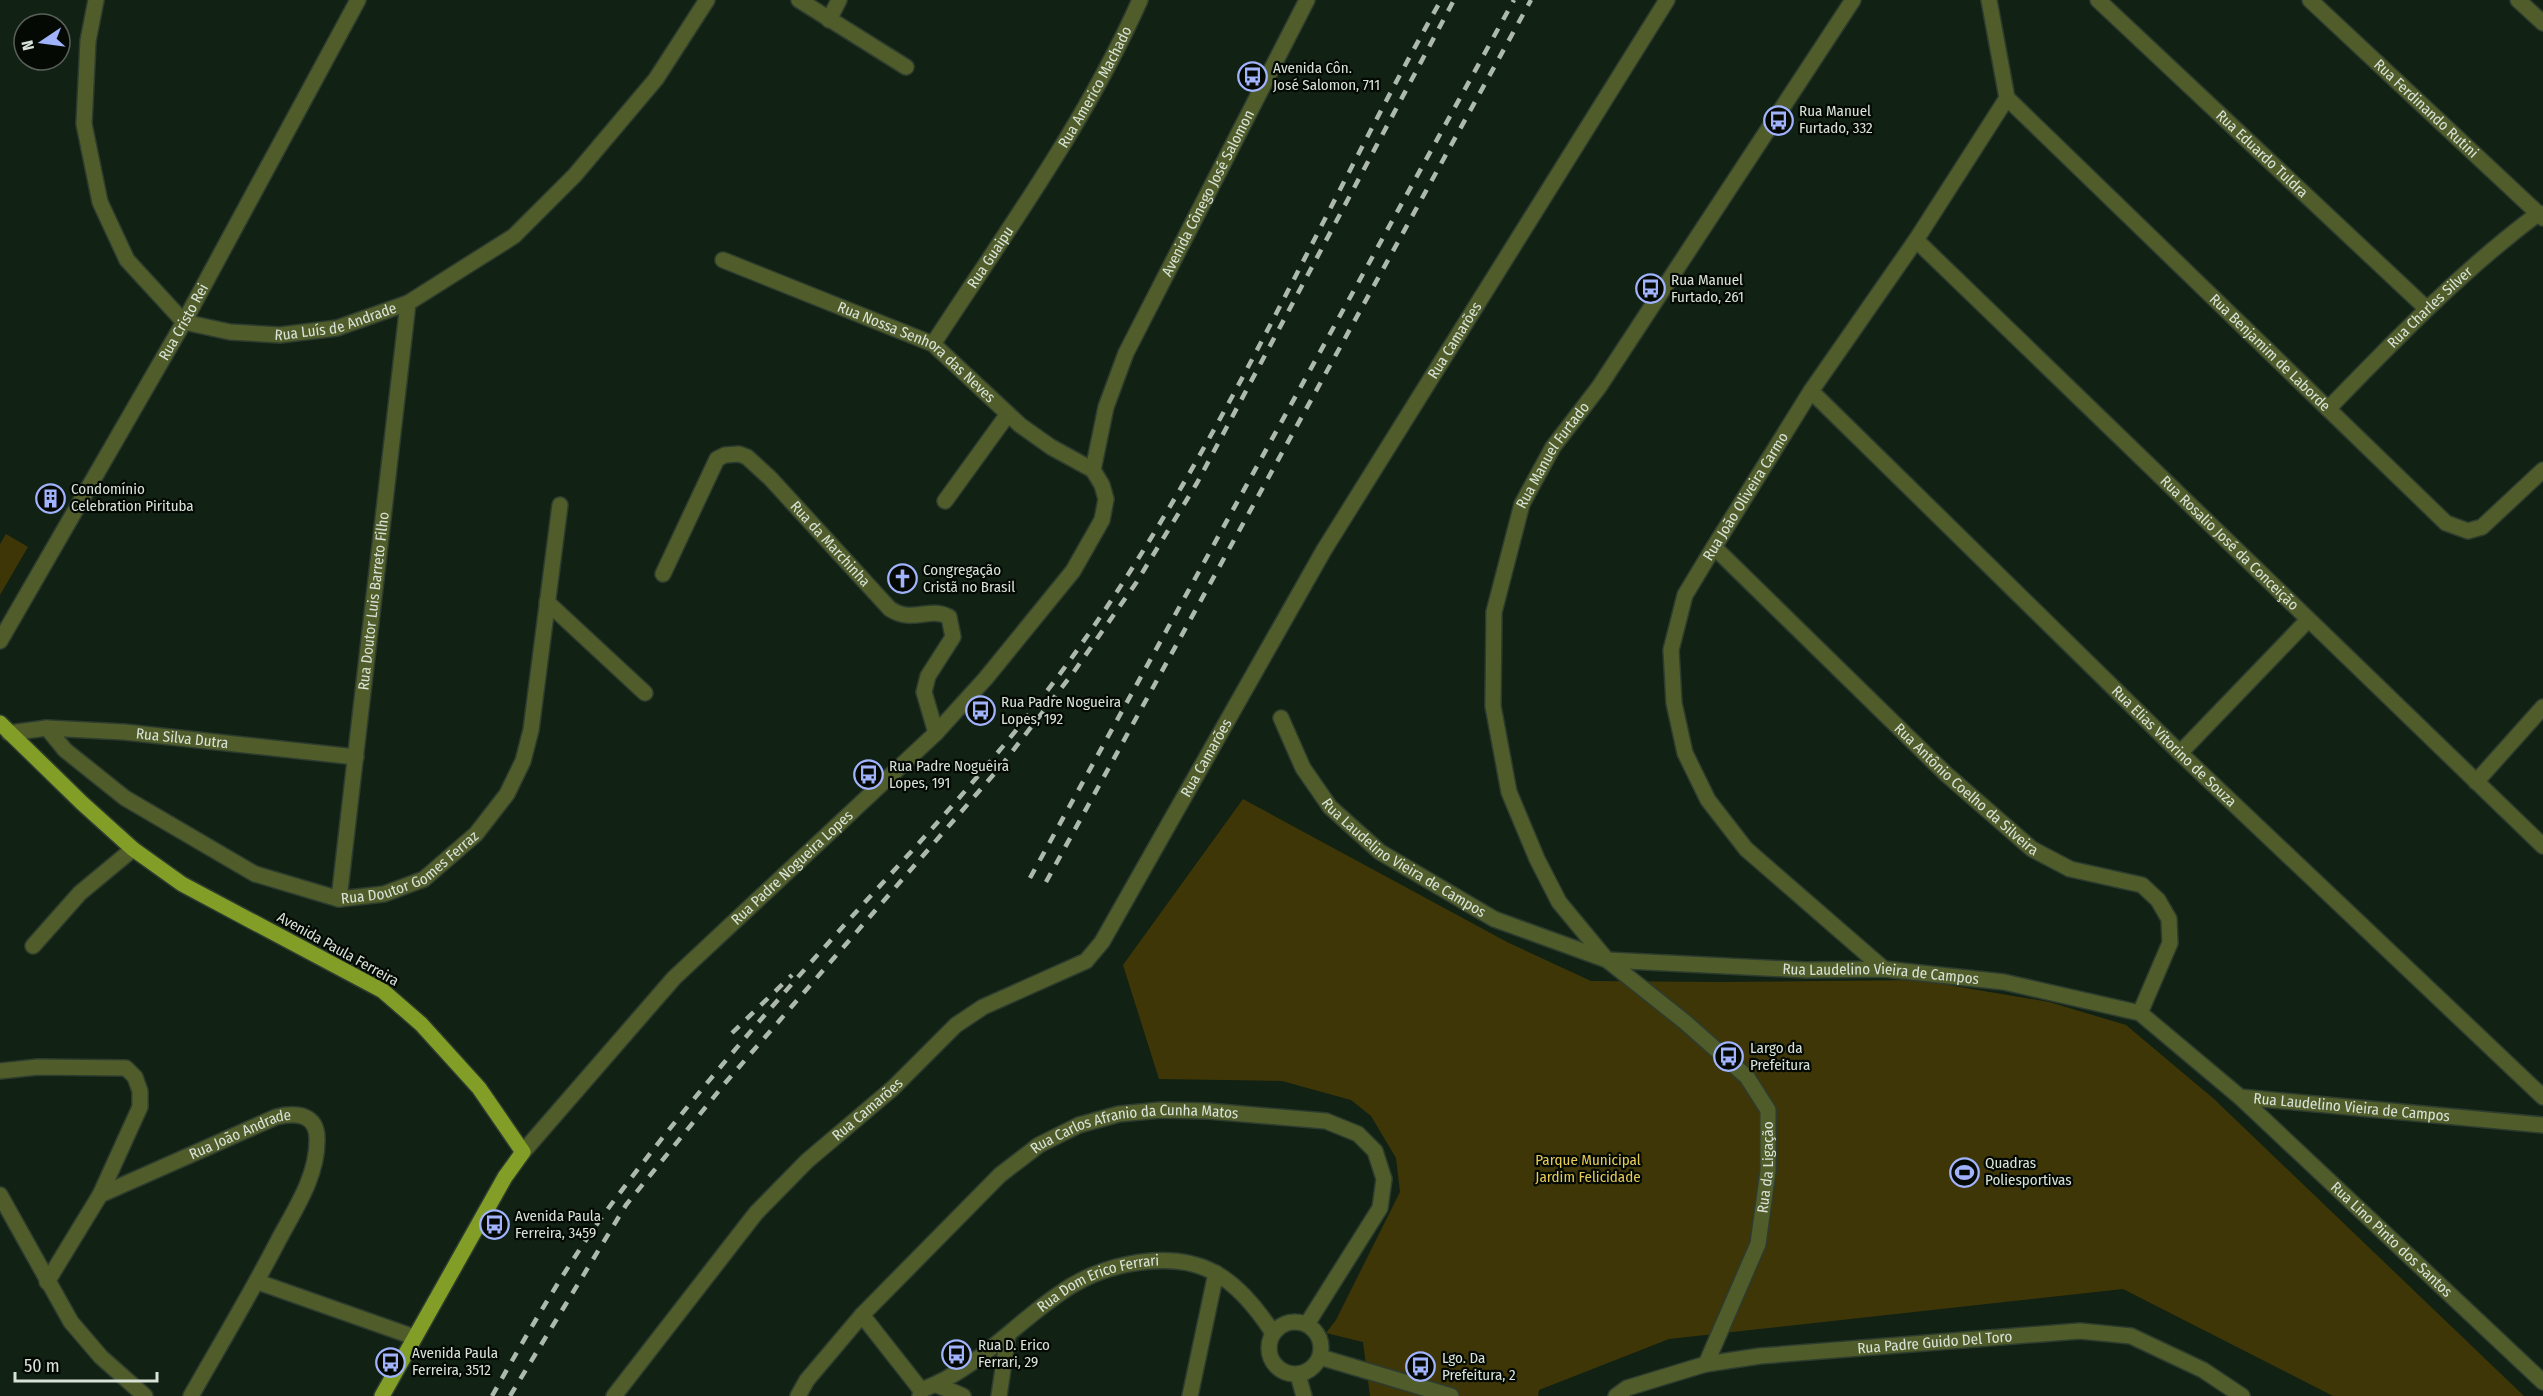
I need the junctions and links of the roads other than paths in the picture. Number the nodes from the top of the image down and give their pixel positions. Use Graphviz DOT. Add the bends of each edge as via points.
graph roads {
  1 [pos="96,0"];
  2 [pos="358,0"];
  3 [pos="707,0"];
  4 [pos="799,0"];
  5 [pos="839,0"];
  6 [pos="1140,0"];
  7 [pos="1307,0"];
  8 [pos="1667,0"];
  9 [pos="1853,0"];
  10 [pos="1989,0"];
  11 [pos="2098,0"];
  12 [pos="2310,0"];
  13 [pos="2518,0"];
  14 [pos="829,20"];
  15 [pos="2543,23"];
  16 [pos="906,67"];
  17 [pos="2007,98"];
  18 [pos="1046,171"];
  19 [pos="2542,215"];
  20 [pos="1916,240"];
  21 [pos="723,260"];
  22 [pos="408,303"];
  23 [pos="2426,308"];
  24 [pos="184,322"];
  25 [pos="933,344"];
  26 [pos="1811,391"];
  27 [pos="2328,409"];
  28 [pos="1008,414"];
  29 [pos="2543,470"];
  30 [pos="1093,471"];
  31 [pos="945,501"];
  32 [pos="560,505"];
  33 [pos="1714,547"];
  34 [pos="663,573"];
  35 [pos="546,602"];
  36 [pos="2307,621"];
  37 [pos="0,642"];
  38 [pos="645,693"];
  39 [pos="2543,707"];
  40 [pos="1281,718"];
  41 [pos="4,728"];
  42 [pos="47,728"];
  43 [pos="936,733"];
  44 [pos="2180,753"];
  45 [pos="356,757"];
  46 [pos="2476,782"];
  47 [pos="2543,846"];
  48 [pos="134,849"];
  49 [pos="339,899"];
  50 [pos="33,946"];
  51 [pos="1607,960"];
  52 [pos="1884,969"];
  53 [pos="2140,1013"];
  54 [pos="0,1071"];
  55 [pos="2240,1097"];
  56 [pos="2543,1097"];
  57 [pos="2543,1125"];
  58 [pos="523,1152"];
  59 [pos="0,1195"];
  60 [pos="100,1195"];
  61 [pos="1216,1273"];
  62 [pos="47,1282"];
  63 [pos="258,1282"];
  64 [pos="862,1315"];
  65 [pos="1307,1324"];
  66 [pos="1273,1333"];
  67 [pos="1008,1335"];
  68 [pos="414,1337"];
  69 [pos="1320,1358"];
  70 [pos="1706,1364"];
  71 [pos="1298,1375"];
  72 [pos="2543,1382"];
  73 [pos="937,1384"];
  74 [pos="921,1393"];
  75 [pos="145,1396"];
  76 [pos="191,1396"];
  77 [pos="382,1396"];
  78 [pos="614,1396"];
  79 [pos="798,1396"];
  80 [pos="963,1396"];
  81 [pos="999,1396"];
  82 [pos="1190,1396"];
  83 [pos="1304,1396"];
  84 [pos="1451,1396"];
  85 [pos="1616,1396"];
  86 [pos="2242,1396"];
  1 -- 24 [label="street" via="88,41 84,124 100,202 128,260"];
  2 -- 24 [label="street, Rua Cristo Rei"];
  3 -- 22 [label="street, Rua Luís de Andrade" via="656,79 560,190 514,236"];
  4 -- 14 [label="street"];
  5 -- 14 [label="street"];
  6 -- 18 [label="street, Rua Americo Machado" via="1116,55"];
  7 -- 30 [label="street, Avenida Cônego José Salomon" via="1126,353 1106,407"];
  8 -- 78 [label="street, Rua Camarões" via="1324,550 1102,942 1086,961 983,1007 956,1025 893,1088 807,1161 756,1213"];
  9 -- 51 [label="street, Rua Manuel Furtado" via="1599,387 1553,447 1522,504 1494,612 1492,706 1509,792 1559,902"];
  10 -- 17 [label="street"];
  11 -- 23 [label="street, Rua Eduardo Tuldra"];
  12 -- 19 [label="street, Rua Ferdinando Rutini"];
  13 -- 15 [label="street"];
  14 -- 16 [label="street"];
  17 -- 20 [label="street, Rua João Oliveira Carmo"];
  17 -- 27 [label="street, Rua Benjamim de Laborde"];
  18 -- 25 [label="street, Rua Guaipu"];
  19 -- 23 [label="street, Rua Charles Silver" via="2500,243"];
  20 -- 26 [label="street, Rua João Oliveira Carmo"];
  20 -- 36 [label="street, Rua Rosalio José da Conceição"];
  21 -- 25 [label="street, Rua Nossa Senhora das Neves"];
  22 -- 24 [label="street, Rua Luís de Andrade" via="337,328 280,335 230,332"];
  22 -- 45 [label="street, Rua Doutor Luis Barreto Filho"];
  23 -- 27 [label="street, Rua Charles Silver"];
  24 -- 37 [label="street, Rua Cristo Rei"];
  25 -- 28 [label="street, Rua Nossa Senhora das Neves"];
  26 -- 33 [label="street, Rua João Oliveira Carmo"];
  26 -- 44 [label="street, Rua Elias Vitorino de Souza"];
  27 -- 29 [label="street, Rua Benjamim de Laborde" via="2446,523 2456,528 2468,531 2482,527"];
  28 -- 30 [label="street, Rua Nossa Senhora das Neves" via="1051,447"];
  28 -- 31 [label="street"];
  30 -- 43 [label="street, Rua Padre Nogueira Lopes" via="1106,499 1102,520 1072,571"];
  32 -- 35 [label="street, Rua Doutor Gomes Ferraz"];
  33 -- 52 [label="street, Rua João Oliveira Carmo" via="1685,595 1671,650 1674,703 1685,753 1708,800 1746,849"];
  33 -- 53 [label="street, Rua Antônio Coelho da Silveira" via="1946,774 2032,849 2070,869 2142,885 2158,900 2169,919 2170,943"];
  34 -- 43 [label="street, Rua da Marchinha" via="717,459 739,454 747,457 890,609 909,617 935,613 949,617 953,637 928,676 924,692"];
  35 -- 38 [label="street"];
  35 -- 49 [label="street, Rua Doutor Gomes Ferraz" via="531,730 523,761 507,794 476,834 424,879 384,894"];
  36 -- 44 [label="street"];
  36 -- 46 [label="street, Rua Rosalio José da Conceição"];
  39 -- 46 [label="street"];
  40 -- 51 [label="street, Rua Laudelino Vieira de Campos" via="1303,768 1330,807 1380,852 1494,920"];
  41 -- 42 [label="street, Rua Silva Dutra"];
  41 -- 48 [label="main road, Avenida Paula Ferreira"];
  42 -- 45 [label="street, Rua Silva Dutra" via="124,732"];
  42 -- 49 [label="street, Rua Doutor Gomes Ferraz" via="64,750 125,798 255,874"];
  43 -- 58 [label="street, Rua Padre Nogueira Lopes" via="674,978"];
  44 -- 56 [label="street, Rua Elias Vitorino de Souza"];
  45 -- 49 [label="street, Rua Doutor Luis Barreto Filho"];
  46 -- 47 [label="street, Rua Rosalio José da Conceição"];
  48 -- 50 [label="street" via="80,893"];
  48 -- 58 [label="main road, Avenida Paula Ferreira" via="182,884 231,912 383,991 422,1024 478,1088"];
  51 -- 52 [label="street, Rua Laudelino Vieira de Campos" via="1806,970"];
  51 -- 70 [label="street, Rua da Ligação" via="1686,1022 1747,1077 1768,1110 1768,1172 1758,1244"];
  52 -- 53 [label="street, Rua Laudelino Vieira de Campos" via="2004,982"];
  53 -- 55 [label="street, Rua Laudelino Vieira de Campos"];
  54 -- 60 [label="street" via="112,1066 126,1068 135,1077 140,1107"];
  55 -- 57 [label="street, Rua Laudelino Vieira de Campos"];
  55 -- 72 [label="street, Rua Lino Pinto dos Santos"];
  58 -- 68 [label="main road"];
  59 -- 62 [label="street"];
  60 -- 62 [label="street"];
  60 -- 63 [label="street, Rua João Andrade" via="276,1117 292,1113 309,1118 317,1141 306,1188"];
  61 -- 66 [label="street, Rua Dom Erico Ferrari" via="1254,1304"];
  61 -- 67 [label="street, Rua Dom Erico Ferrari" via="1172,1258 1099,1270 1059,1293"];
  61 -- 82 [label="street"];
  62 -- 75 [label="street" via="71,1322 101,1357"];
  63 -- 68 [label="street"];
  63 -- 76 [label="street"];
  64 -- 65 [label="street, Rua Carlos Afranio da Cunha Matos" via="1000,1175 1039,1145 1079,1125 1119,1114 1161,1110 1326,1121 1358,1134 1375,1151 1384,1179 1380,1208"];
  64 -- 74 [label="street"];
  64 -- 79 [label="street, Rua Carlos Afranio da Cunha Matos"];
  65 -- 66 [label="street" via="1292,1321"];
  65 -- 69 [label="street" via="1318,1335"];
  66 -- 71 [label="street" via="1271,1358 1281,1371"];
  67 -- 73 [label="street, Rua Dom Erico Ferrari" via="970,1365"];
  67 -- 81 [label="street"];
  68 -- 77 [label="main road"];
  69 -- 71 [label="street" via="1314,1367"];
  69 -- 84 [label="street"];
  70 -- 85 [label="street, Rua Padre Guido Del Toro" via="1627,1388"];
  70 -- 86 [label="street, Rua Padre Guido Del Toro" via="1760,1356 2080,1330 2131,1336 2203,1370"];
  71 -- 83 [label="street"];
  73 -- 74 [label="street, Rua Dom Erico Ferrari"];
  73 -- 80 [label="street"];
}
